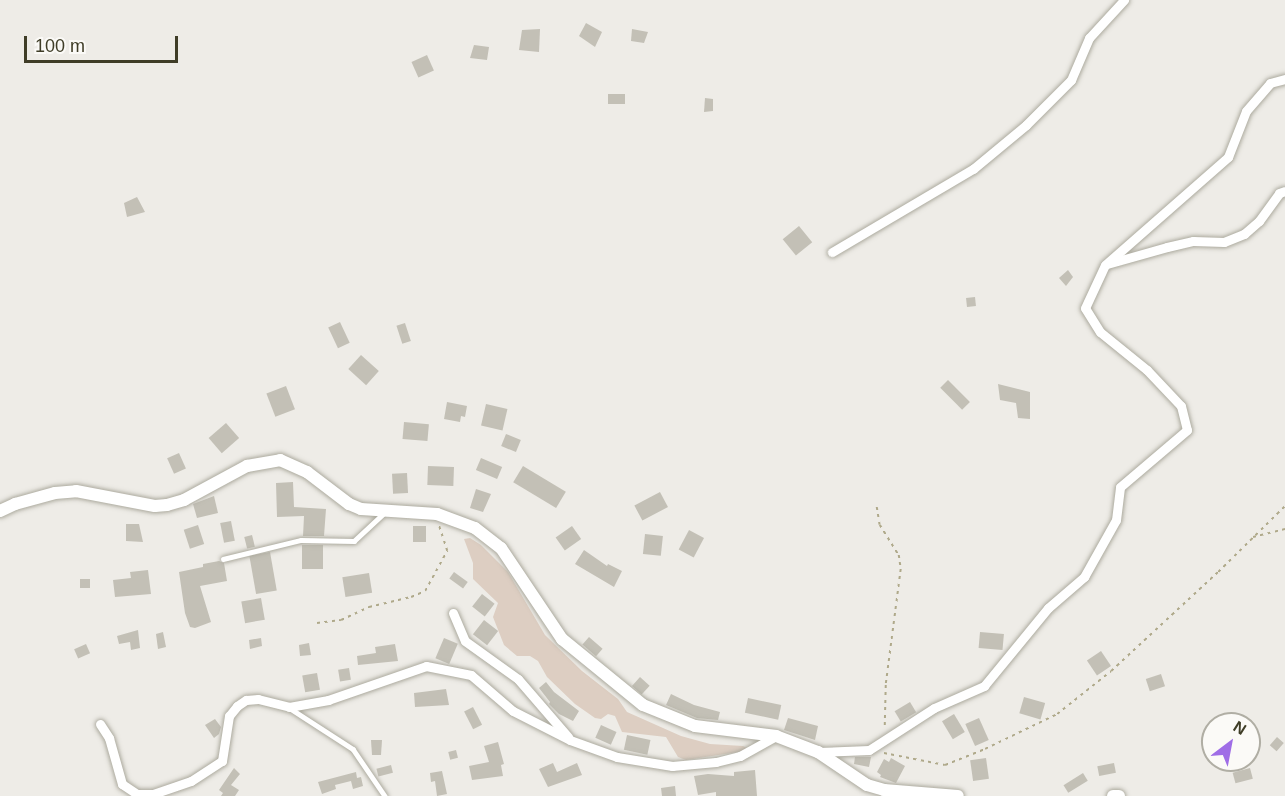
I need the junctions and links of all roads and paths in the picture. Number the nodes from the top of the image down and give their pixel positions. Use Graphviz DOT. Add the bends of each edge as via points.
graph roads {
  1 [pos="1124,0"];
  2 [pos="1285,80"];
  3 [pos="1285,191"];
  4 [pos="832,252"];
  5 [pos="1105,265"];
  6 [pos="1285,506"];
  7 [pos="877,507"];
  8 [pos="389,510"];
  9 [pos="0,512"];
  10 [pos="437,514"];
  11 [pos="1285,529"];
  12 [pos="1252,538"];
  13 [pos="223,559"];
  14 [pos="453,614"];
  15 [pos="317,623"];
  16 [pos="289,707"];
  17 [pos="100,724"];
  18 [pos="776,736"];
  19 [pos="570,740"];
  20 [pos="884,740"];
  21 [pos="868,750"];
  22 [pos="818,752"];
  23 [pos="385,796"];
  24 [pos="958,796"];
  25 [pos="1113,796"];
  26 [pos="1119,796"];
  1 -- 4 [label="street" via="1089,38 1071,80 1026,125 973,169"];
  2 -- 5 [label="street" via="1270,83 1246,111 1228,157"];
  3 -- 5 [label="street" via="1244,234 1224,242 1193,241"];
  5 -- 20 [label="street" via="1085,308 1100,332 1147,370 1181,406 1187,430 1120,487 1116,520 1084,577 1048,608 984,686 934,708"];
  6 -- 12 [label="path"];
  7 -- 20 [label="path" via="880,525 900,555 901,568 886,685"];
  8 -- 9 [label="main road" via="361,509 349,504 307,472 280,460 247,466 167,505 76,491 15,504"];
  8 -- 10 [label="main road"];
  8 -- 13 [label="lane" via="354,541 301,540"];
  10 -- 15 [label="path" via="447,551 425,591 369,607 341,620"];
  10 -- 18 [label="main road" via="475,528 501,548 562,639 643,705 695,726"];
  11 -- 12 [label="path"];
  12 -- 21 [label="path" via="1111,671 1057,714 945,765"];
  14 -- 19 [label="street" via="465,641 518,679"];
  16 -- 17 [label="street" via="246,700 229,716 222,761 191,781 153,794 137,794 122,784 110,738"];
  16 -- 19 [label="street" via="328,700 426,666 471,675 513,711"];
  16 -- 23 [label="lane" via="353,749"];
  18 -- 19 [label="street" via="740,756 672,766 617,757"];
  18 -- 22 [label="main road"];
  20 -- 21 [label="street"];
  21 -- 22 [label="street"];
  22 -- 24 [label="main road" via="867,785"];
  25 -- 26 [label="main road"];
}
